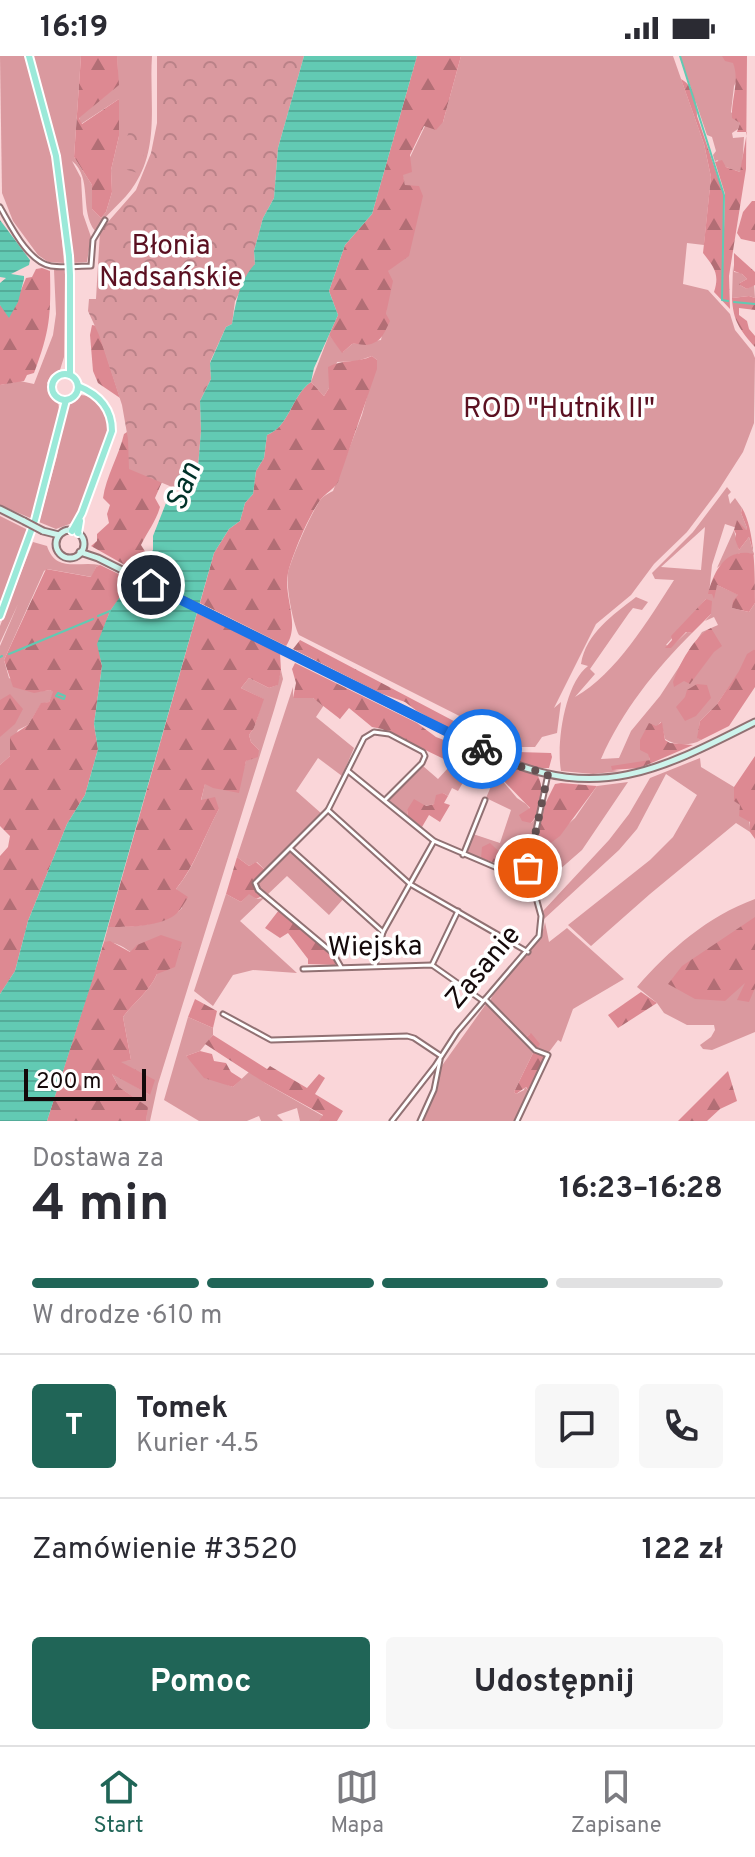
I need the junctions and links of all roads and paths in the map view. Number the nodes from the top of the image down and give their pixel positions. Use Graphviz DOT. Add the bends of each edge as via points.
graph roads {
  1 [pos="29,56"];
  2 [pos="0,207"];
  3 [pos="105,220"];
  4 [pos="66,374"];
  5 [pos="77,389"];
  6 [pos="63,400"];
  7 [pos="0,509"];
  8 [pos="75,532"];
  9 [pos="58,538"];
  10 [pos="82,550"];
  11 [pos="0,616"];
  12 [pos="755,722"];
  13 [pos="348,771"];
  14 [pos="548,774"];
  15 [pos="385,800"];
  16 [pos="485,800"];
  17 [pos="328,810"];
  18 [pos="434,841"];
  19 [pos="290,848"];
  20 [pos="463,855"];
  21 [pos="529,875"];
  22 [pos="410,884"];
  23 [pos="458,911"];
  24 [pos="383,932"];
  25 [pos="528,952"];
  26 [pos="432,965"];
  27 [pos="375,966"];
  28 [pos="341,967"];
  29 [pos="303,969"];
  30 [pos="484,1000"];
  31 [pos="223,1014"];
  32 [pos="441,1056"];
  33 [pos="393,1120"];
  34 [pos="420,1121"];
  35 [pos="517,1121"];
  1 -- 4 [label="main road, bridge" via="55,151 69,256"];
  2 -- 3 [label="street" via="33,255 52,266 91,266 93,240"];
  4 -- 5 [label="main road"];
  4 -- 6 [label="main road" via="55,377 51,385 53,394"];
  5 -- 6 [label="main road"];
  5 -- 8 [label="main road" via="97,397 110,415 112,435"];
  6 -- 11 [label="main road" via="39,508"];
  7 -- 9 [label="street, bridge"];
  8 -- 9 [label="street"];
  8 -- 10 [label="street" via="83,539"];
  9 -- 10 [label="street" via="57,549 64,556"];
  10 -- 14 [label="street" via="498,757"];
  12 -- 14 [label="street" via="644,773 598,779"];
  13 -- 15 [label="street"];
  13 -- 15 [label="street" via="364,738 374,732 423,752 422,763"];
  13 -- 17 [label="street"];
  14 -- 21 [label="street, Zasanie"];
  15 -- 18 [label="street"];
  16 -- 20 [label="street"];
  17 -- 19 [label="street"];
  17 -- 22 [label="street"];
  18 -- 20 [label="street"];
  18 -- 22 [label="street"];
  19 -- 24 [label="street"];
  19 -- 28 [label="street" via="255,886 333,953"];
  20 -- 21 [label="street"];
  21 -- 25 [label="street, Zasanie" via="542,921"];
  22 -- 23 [label="street"];
  22 -- 24 [label="street"];
  23 -- 25 [label="street"];
  23 -- 26 [label="street"];
  24 -- 27 [label="street"];
  25 -- 30 [label="street, Zasanie"];
  26 -- 27 [label="street, Wiejska"];
  26 -- 30 [label="street, Wiejska"];
  27 -- 28 [label="street, Wiejska"];
  28 -- 29 [label="street, Wiejska"];
  30 -- 32 [label="street, Zasanie"];
  30 -- 35 [label="street, Wiejska" via="535,1050 548,1055"];
  31 -- 32 [label="street" via="271,1040 407,1036"];
  32 -- 33 [label="street, Zasanie"];
  32 -- 34 [label="street"];
}
